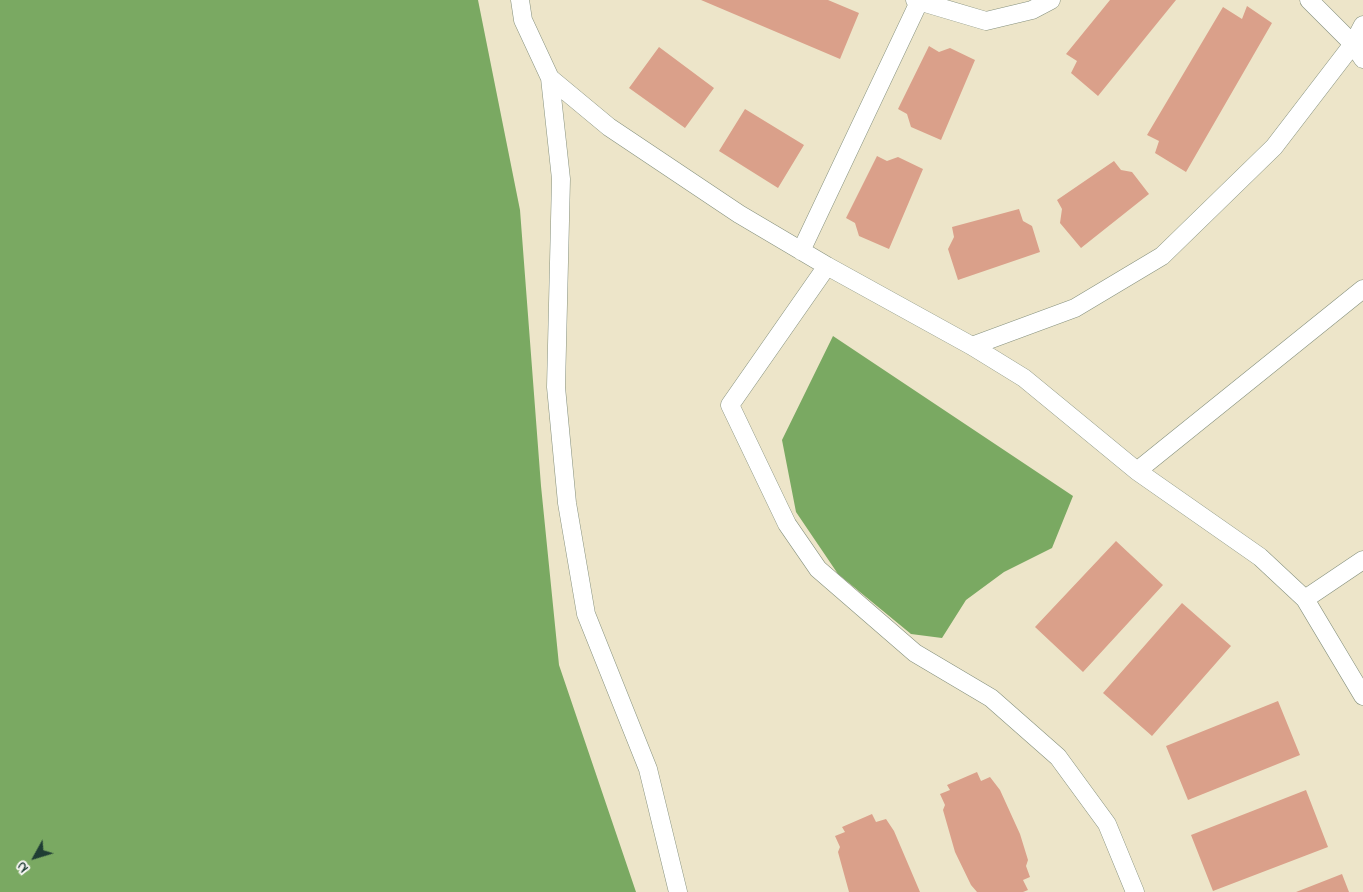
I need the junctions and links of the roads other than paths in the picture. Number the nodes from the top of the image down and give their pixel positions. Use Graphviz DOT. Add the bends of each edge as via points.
graph roads {
  1 [pos="520,0"];
  2 [pos="1051,0"];
  3 [pos="1309,0"];
  4 [pos="917,1"];
  5 [pos="1363,25"];
  6 [pos="1353,44"];
  7 [pos="1363,59"];
  8 [pos="550,78"];
  9 [pos="801,251"];
  10 [pos="827,266"];
  11 [pos="1363,289"];
  12 [pos="972,346"];
  13 [pos="1137,471"];
  14 [pos="1363,560"];
  15 [pos="1305,599"];
  16 [pos="1363,696"];
  17 [pos="678,892"];
  18 [pos="1135,892"];
  1 -- 8 [label="street" via="523,20"];
  2 -- 4 [label="street" via="1032,10 986,21"];
  3 -- 6 [label="street"];
  4 -- 9 [label="street"];
  5 -- 6 [label="street"];
  6 -- 7 [label="street"];
  6 -- 12 [label="street" via="1274,147 1162,256 1075,308"];
  8 -- 9 [label="street" via="609,127 739,214"];
  8 -- 17 [label="street" via="561,179 556,387 567,503 586,614 648,768"];
  9 -- 10 [label="street"];
  10 -- 12 [label="street"];
  10 -- 18 [label="street" via="730,405 787,524 818,569 916,654 991,698 1058,756 1108,824"];
  11 -- 13 [label="street"];
  12 -- 13 [label="street" via="1024,378"];
  13 -- 15 [label="street" via="1260,557"];
  14 -- 15 [label="street"];
  15 -- 16 [label="street"];
}
